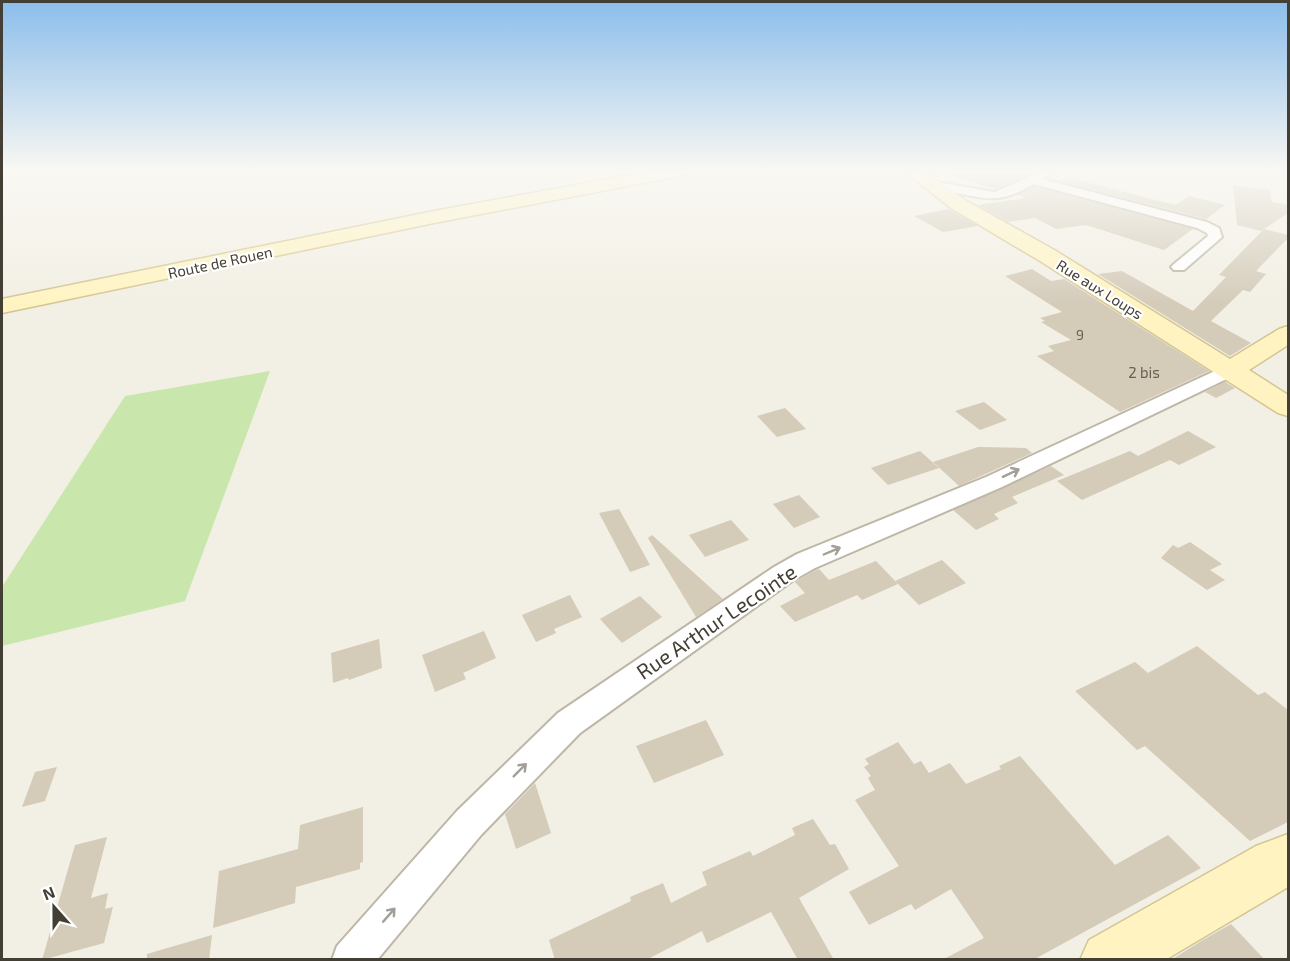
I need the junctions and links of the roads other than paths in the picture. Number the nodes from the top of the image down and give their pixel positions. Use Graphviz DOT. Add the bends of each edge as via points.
graph roads {
  1 [pos="446,215"];
  2 [pos="978,215"];
  3 [pos="1163,215"];
  4 [pos="1179,267"];
  5 [pos="2,306"];
  6 [pos="1288,334"];
  7 [pos="1230,370"];
  8 [pos="1288,407"];
  9 [pos="1288,860"];
  10 [pos="351,960"];
  11 [pos="1109,960"];
  1 -- 5 [label="street, Route de Rouen"];
  2 -- 7 [label="street, Rue aux Loups"];
  3 -- 4 [label="street" via="1214,231 1215,237"];
  6 -- 7 [label="street"];
  7 -- 8 [label="street, Rue aux Loups"];
  10 -- 7 [label="street, Rue Arthur Lecointe, one-way" via="469,823 569,723 783,574 987,485"];
  9 -- 11 [label="street"];
}
